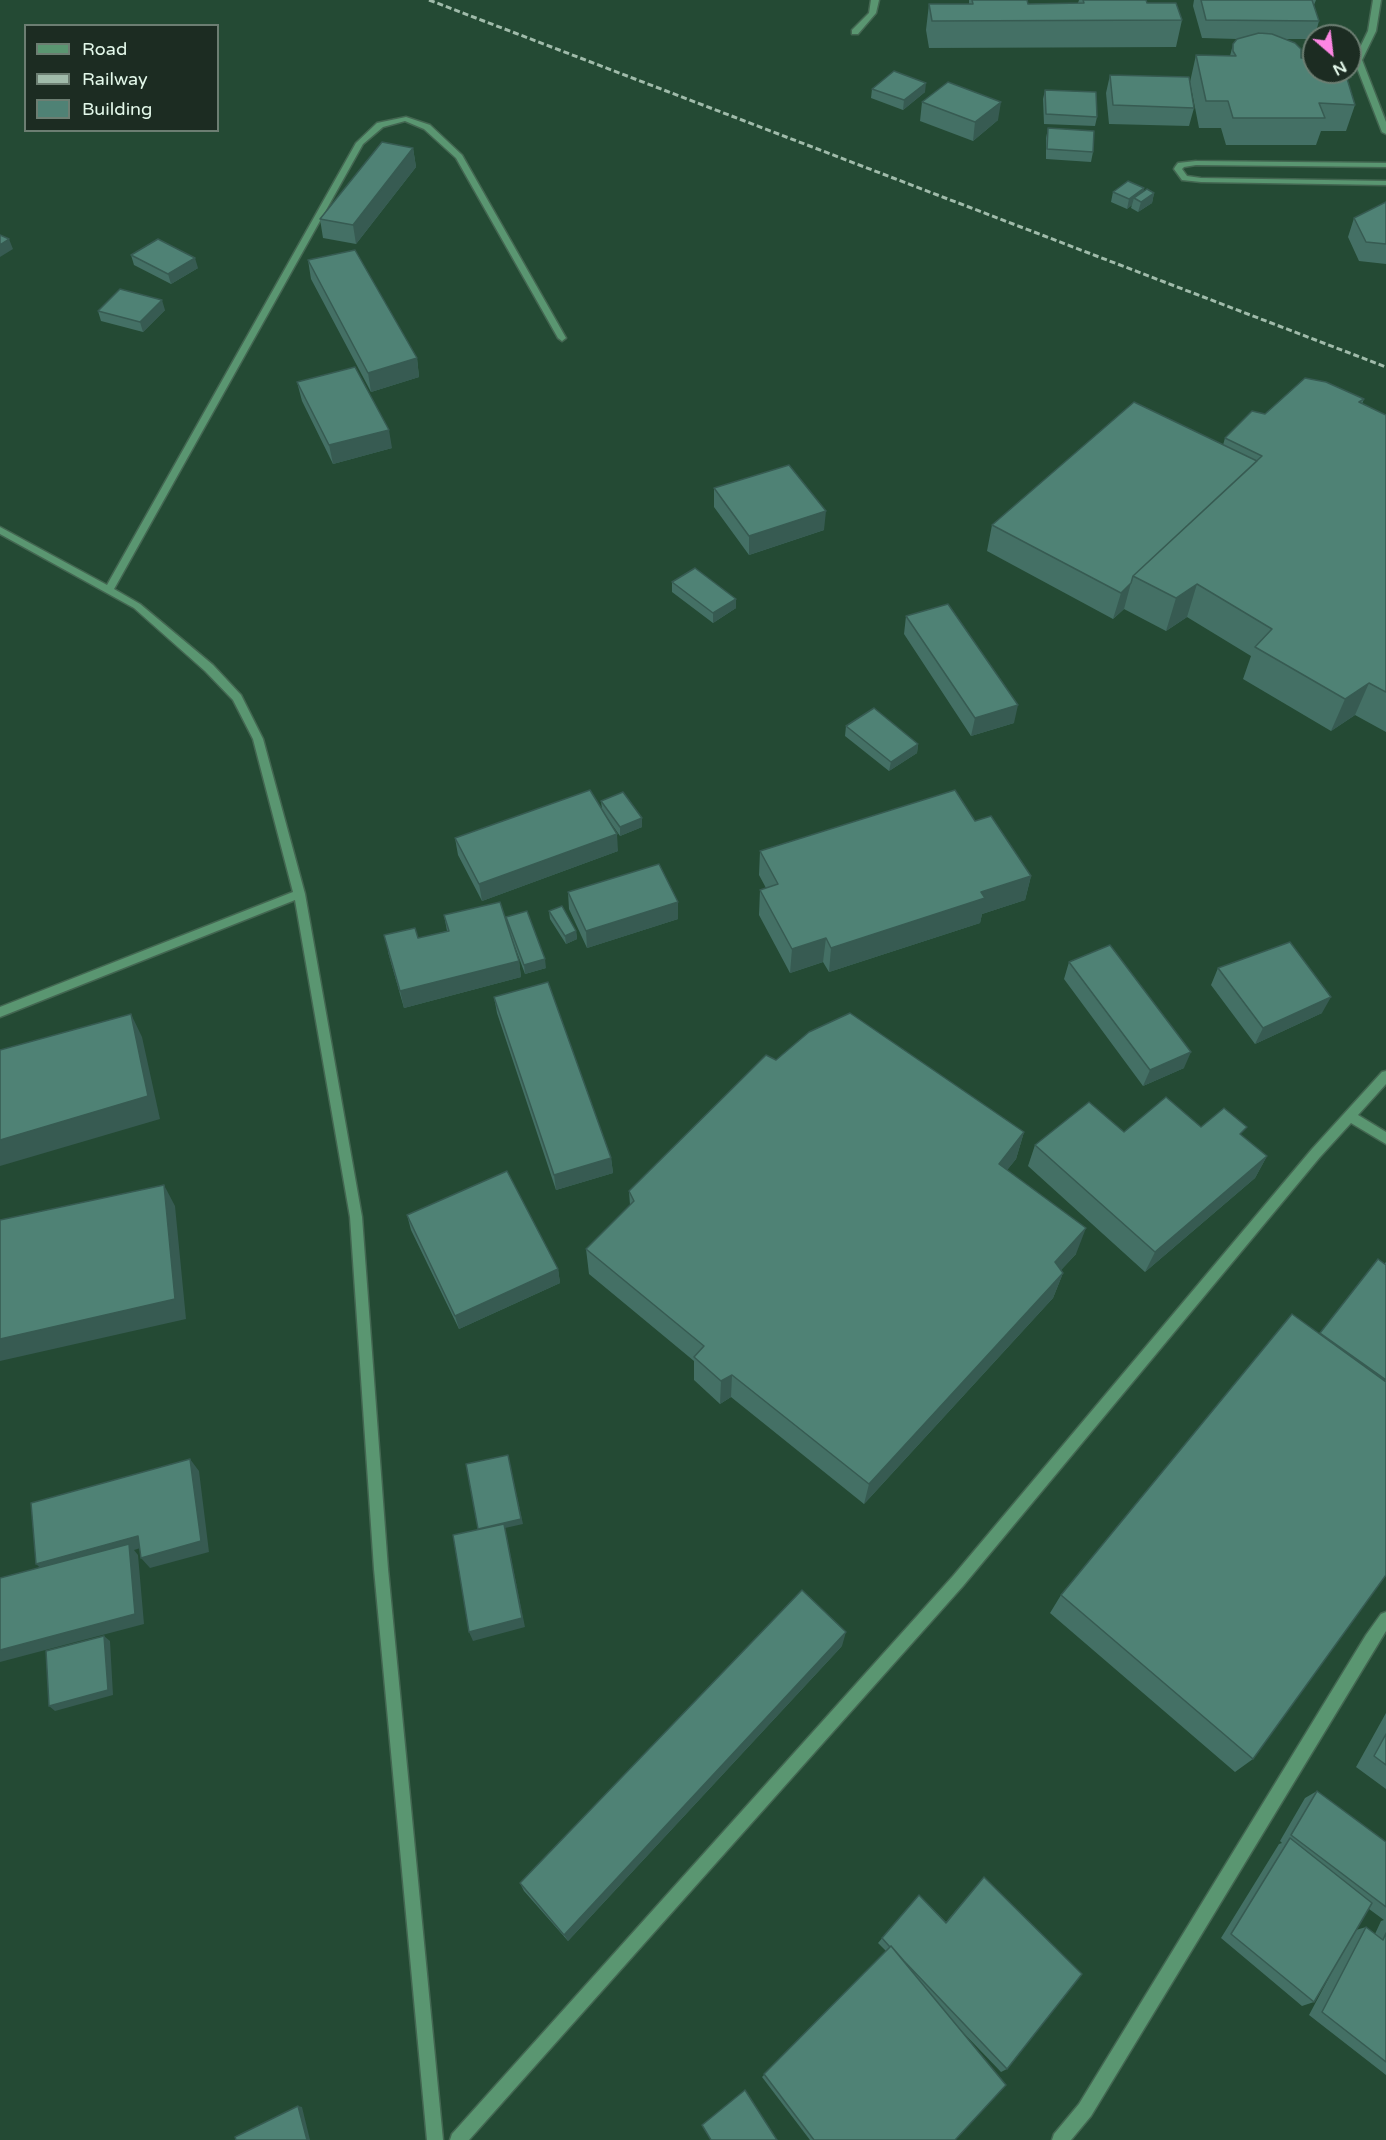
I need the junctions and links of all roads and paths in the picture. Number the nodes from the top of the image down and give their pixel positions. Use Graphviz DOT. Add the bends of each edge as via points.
graph roads {
  1 [pos="875,0"];
  2 [pos="1377,0"];
  3 [pos="855,32"];
  4 [pos="1386,132"];
  5 [pos="1386,165"];
  6 [pos="1386,183"];
  7 [pos="562,338"];
  8 [pos="0,530"];
  9 [pos="109,590"];
  10 [pos="299,894"];
  11 [pos="0,1012"];
  12 [pos="1386,1076"];
  13 [pos="1350,1116"];
  14 [pos="1386,1139"];
  15 [pos="1386,1619"];
  16 [pos="435,2140"];
  17 [pos="458,2140"];
  18 [pos="1060,2140"];
  1 -- 3 [label="street" via="872,13"];
  2 -- 4 [label="street" via="1372,31 1358,60"];
  5 -- 6 [label="street" via="1196,163 1181,165 1178,170 1185,178 1201,180"];
  7 -- 9 [label="street" via="459,157 427,127 406,119 380,125 360,143"];
  8 -- 9 [label="street"];
  9 -- 10 [label="street" via="137,606 209,668 237,698 258,739"];
  10 -- 11 [label="street"];
  10 -- 16 [label="street" via="356,1217 381,1569"];
  12 -- 13 [label="street"];
  13 -- 14 [label="street"];
  13 -- 17 [label="street" via="958,1581"];
  15 -- 18 [label="street" via="1085,2110"];
}
